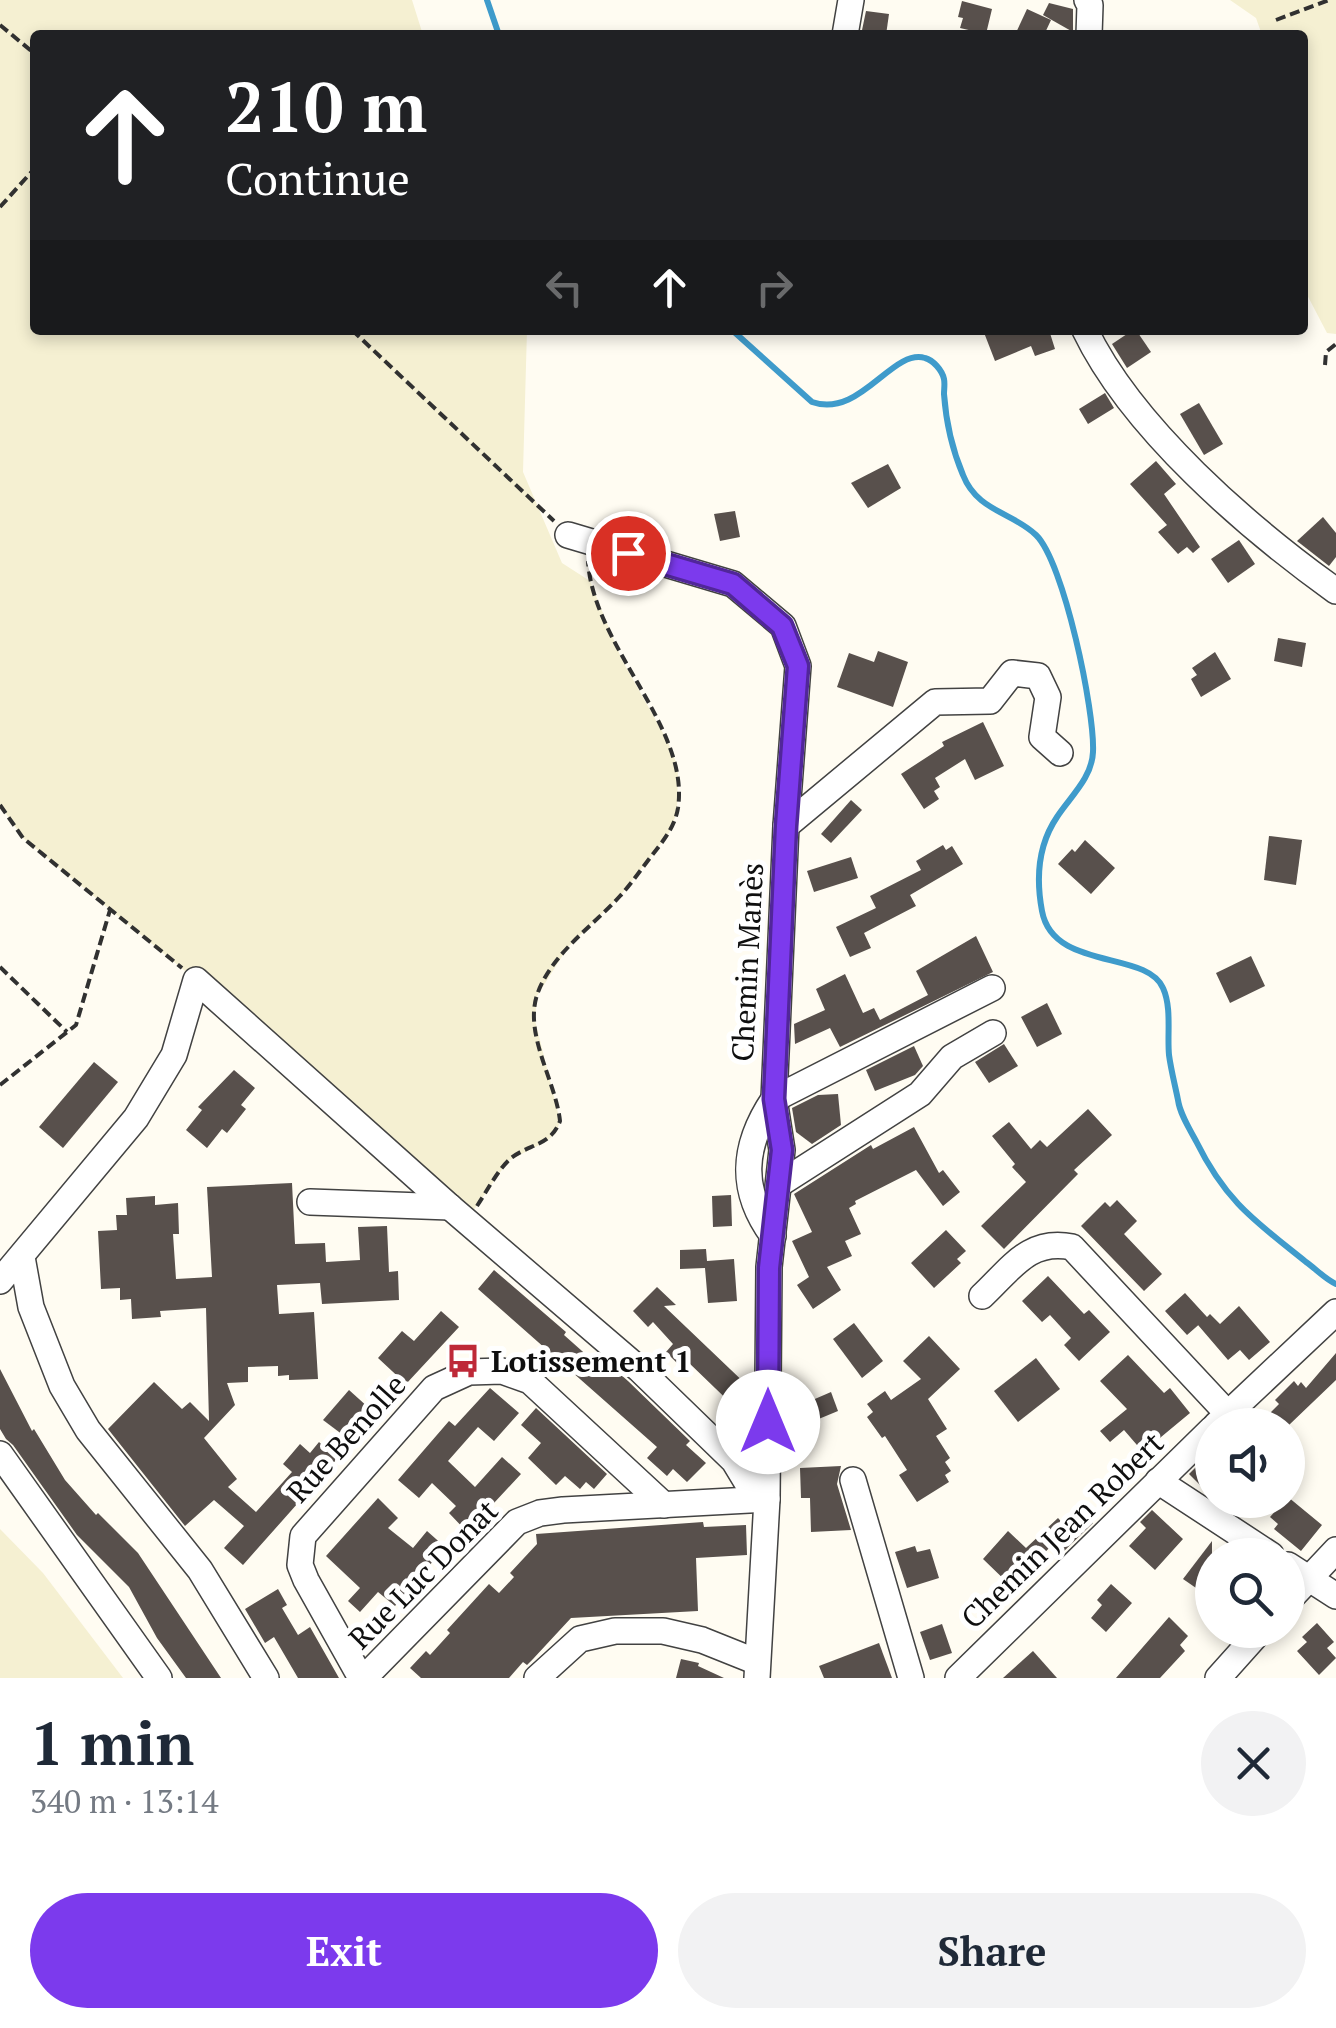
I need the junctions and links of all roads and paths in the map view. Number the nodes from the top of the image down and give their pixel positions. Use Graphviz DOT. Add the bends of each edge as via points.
graph roads {
  1 [pos="851,0"];
  2 [pos="1329,0"];
  3 [pos="1088,2"];
  4 [pos="1276,20"];
  5 [pos="0,25"];
  6 [pos="846,30"];
  7 [pos="1089,30"];
  8 [pos="30,50"];
  9 [pos="30,174"];
  10 [pos="0,207"];
  11 [pos="357,335"];
  12 [pos="1087,335"];
  13 [pos="1336,344"];
  14 [pos="1325,365"];
  15 [pos="580,538"];
  16 [pos="1336,591"];
  17 [pos="1060,753"];
  18 [pos="0,805"];
  19 [pos="786,826"];
  20 [pos="110,910"];
  21 [pos="0,967"];
  22 [pos="196,980"];
  23 [pos="992,988"];
  24 [pos="67,1032"];
  25 [pos="993,1034"];
  26 [pos="0,1085"];
  27 [pos="774,1099"];
  28 [pos="781,1183"];
  29 [pos="310,1202"];
  30 [pos="458,1214"];
  31 [pos="773,1236"];
  32 [pos="22,1258"];
  33 [pos="0,1281"];
  34 [pos="982,1296"];
  35 [pos="1336,1312"];
  36 [pos="1207,1408"];
  37 [pos="1234,1408"];
  38 [pos="1195,1445"];
  39 [pos="0,1454"];
  40 [pos="854,1480"];
  41 [pos="1158,1481"];
  42 [pos="762,1499"];
  43 [pos="664,1505"];
  44 [pos="1246,1538"];
  45 [pos="1336,1550"];
  46 [pos="1305,1568"];
  47 [pos="1305,1576"];
  48 [pos="1336,1596"];
  49 [pos="1246,1648"];
  50 [pos="757,1670"];
  51 [pos="158,1678"];
  52 [pos="266,1678"];
  53 [pos="362,1678"];
  54 [pos="538,1678"];
  55 [pos="911,1678"];
  56 [pos="958,1678"];
  57 [pos="1218,1678"];
  1 -- 6 [label="street"];
  2 -- 4 [label="path"];
  3 -- 7 [label="street"];
  5 -- 8 [label="path"];
  9 -- 10 [label="path"];
  11 -- 15 [label="path"];
  12 -- 16 [label="street" via="1152,428 1274,547"];
  13 -- 14 [label="path" via="1326,352"];
  15 -- 19 [label="street" via="733,584 782,626 799,681"];
  15 -- 30 [label="path" via="622,660 678,767 678,812 669,833 568,948 537,996 534,1020 560,1121 556,1133 508,1160"];
  17 -- 19 [label="street, Chemin Manès" via="1042,737 1048,697 1038,676 1012,674 990,701 935,702"];
  18 -- 20 [label="path" via="22,838"];
  19 -- 27 [label="street, Chemin Manès"];
  20 -- 22 [label="path"];
  20 -- 24 [label="path" via="76,1025"];
  21 -- 24 [label="path"];
  22 -- 30 [label="street"];
  22 -- 32 [label="street" via="174,1055 136,1118"];
  23 -- 27 [label="street"];
  24 -- 26 [label="path"];
  25 -- 28 [label="street" via="952,1058 920,1094"];
  27 -- 28 [label="street, Chemin Manès"];
  27 -- 31 [label="street" via="748,1168 752,1200"];
  28 -- 31 [label="street, Chemin Manès"];
  29 -- 30 [label="street"];
  30 -- 42 [label="street" via="639,1369 734,1461"];
  31 -- 42 [label="street, Chemin Manès"];
  32 -- 33 [label="street"];
  32 -- 52 [label="street" via="31,1307 71,1401 200,1570"];
  34 -- 36 [label="street" via="1034,1247 1072,1247"];
  35 -- 37 [label="street, Chemin Jean Robert"];
  38 -- 41 [label="street, Chemin Jean Robert"];
  39 -- 51 [label="street"];
  40 -- 55 [label="street"];
  41 -- 44 [label="street"];
  41 -- 56 [label="street, Chemin Jean Robert"];
  42 -- 43 [label="street, Rue Luc Donat"];
  42 -- 50 [label="street, Chemin Manès"];
  43 -- 53 [label="street, Rue Luc Donat" via="540,1513 517,1522"];
  43 -- 53 [label="street, Rue Benolle" via="530,1381 502,1370 469,1372 434,1388 302,1536 306,1580"];
  45 -- 46 [label="street"];
  47 -- 48 [label="street"];
  49 -- 57 [label="street"];
  50 -- 54 [label="street" via="702,1640 616,1631 580,1638"];
}
